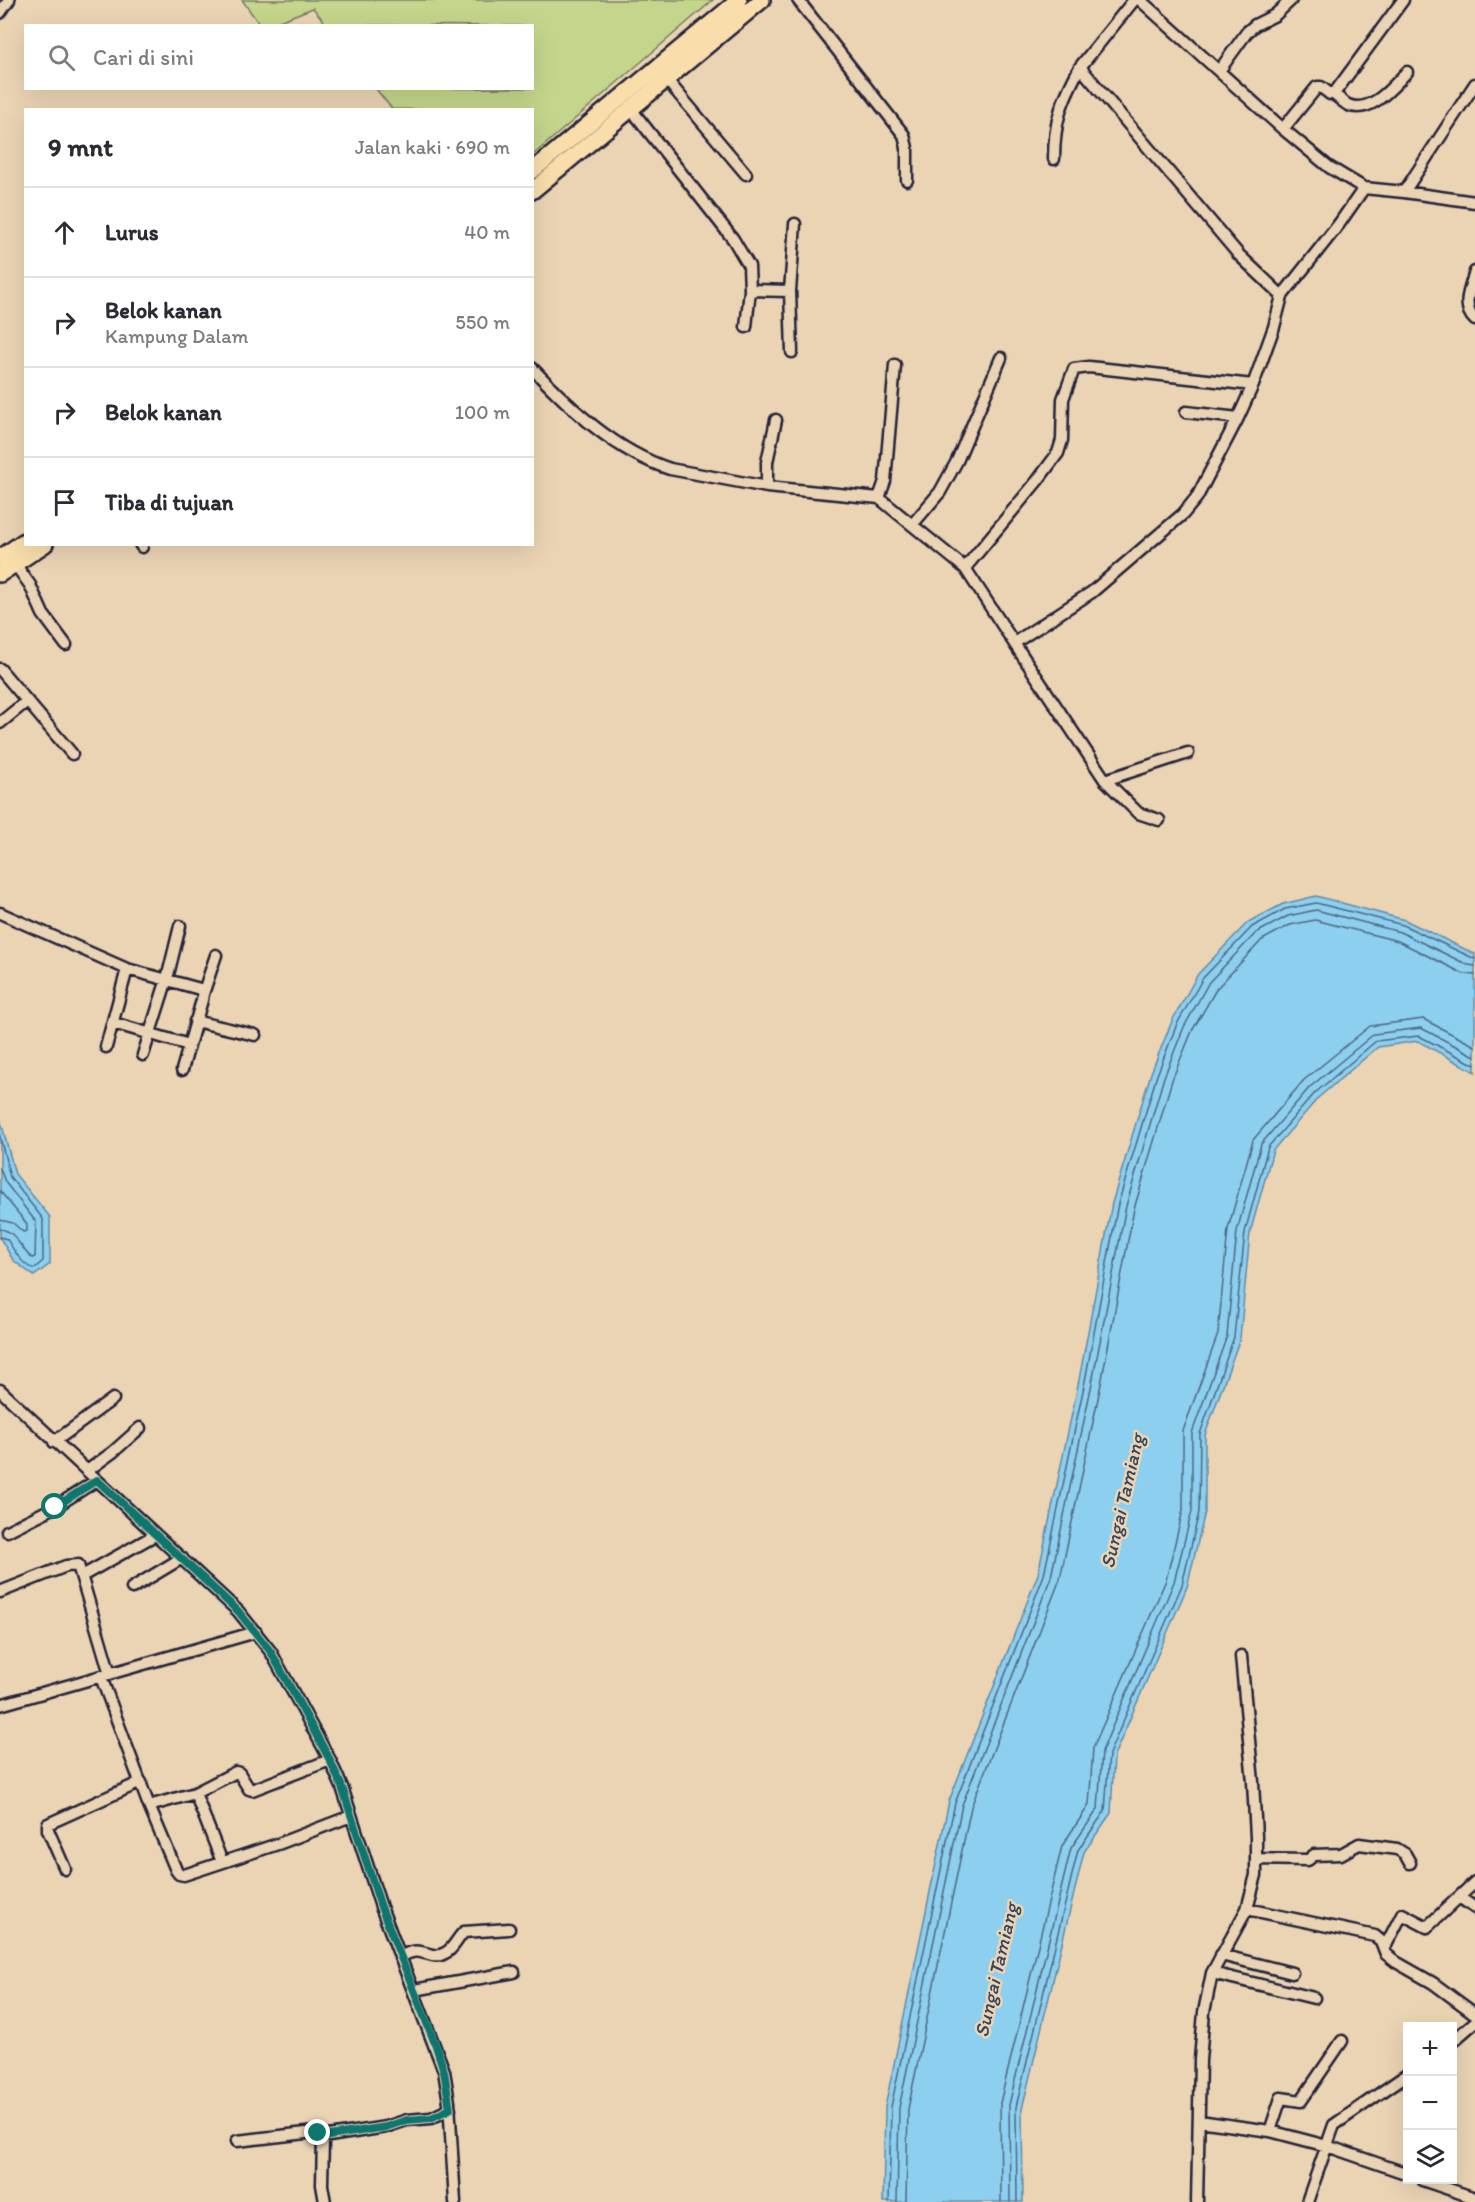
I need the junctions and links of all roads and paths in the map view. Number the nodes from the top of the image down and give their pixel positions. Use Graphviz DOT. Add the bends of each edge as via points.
graph roads {
  1 [pos="9,0"];
  2 [pos="740,0"];
  3 [pos="762,0"];
  4 [pos="798,0"];
  5 [pos="1134,0"];
  6 [pos="1140,0"];
  7 [pos="1291,0"];
  8 [pos="1403,0"];
  9 [pos="0,13"];
  10 [pos="706,38"];
  11 [pos="1080,67"];
  12 [pos="1219,70"];
  13 [pos="1407,72"];
  14 [pos="666,79"];
  15 [pos="1475,84"];
  16 [pos="1333,94"];
  17 [pos="631,109"];
  18 [pos="1283,129"];
  19 [pos="1054,159"];
  20 [pos="534,169"];
  21 [pos="746,174"];
  22 [pos="907,180"];
  23 [pos="534,189"];
  24 [pos="1364,189"];
  25 [pos="1404,192"];
  26 [pos="1475,202"];
  27 [pos="795,224"];
  28 [pos="1475,272"];
  29 [pos="750,290"];
  30 [pos="790,291"];
  31 [pos="1282,296"];
  32 [pos="1475,320"];
  33 [pos="746,327"];
  34 [pos="792,352"];
  35 [pos="1001,358"];
  36 [pos="895,365"];
  37 [pos="534,370"];
  38 [pos="1253,385"];
  39 [pos="1186,412"];
  40 [pos="1238,418"];
  41 [pos="776,420"];
  42 [pos="767,487"];
  43 [pos="879,498"];
  44 [pos="912,525"];
  45 [pos="24,541"];
  46 [pos="42,546"];
  47 [pos="0,558"];
  48 [pos="15,564"];
  49 [pos="965,568"];
  50 [pos="0,574"];
  51 [pos="1014,643"];
  52 [pos="66,645"];
  53 [pos="0,669"];
  54 [pos="27,701"];
  55 [pos="0,723"];
  56 [pos="1188,753"];
  57 [pos="72,754"];
  58 [pos="1105,780"];
  59 [pos="1159,820"];
  60 [pos="0,913"];
  61 [pos="180,926"];
  62 [pos="216,955"];
  63 [pos="127,969"];
  64 [pos="167,979"];
  65 [pos="203,994"];
  66 [pos="195,1021"];
  67 [pos="112,1023"];
  68 [pos="150,1034"];
  69 [pos="255,1035"];
  70 [pos="189,1045"];
  71 [pos="106,1047"];
  72 [pos="143,1055"];
  73 [pos="182,1070"];
  74 [pos="0,1390"];
  75 [pos="113,1399"];
  76 [pos="140,1428"];
  77 [pos="54,1442"];
  78 [pos="87,1471"];
  79 [pos="97,1480"];
  80 [pos="7,1531"];
  81 [pos="155,1535"];
  82 [pos="182,1558"];
  83 [pos="82,1576"];
  84 [pos="132,1588"];
  85 [pos="0,1592"];
  86 [pos="256,1632"];
  87 [pos="1241,1656"];
  88 [pos="105,1676"];
  89 [pos="0,1706"];
  90 [pos="330,1760"];
  91 [pos="141,1782"];
  92 [pos="195,1793"];
  93 [pos="148,1806"];
  94 [pos="351,1816"];
  95 [pos="1256,1859"];
  96 [pos="222,1862"];
  97 [pos="1410,1863"];
  98 [pos="65,1869"];
  99 [pos="1475,1882"];
  100 [pos="1459,1897"];
  101 [pos="1475,1908"];
  102 [pos="1246,1909"];
  103 [pos="509,1929"];
  104 [pos="1384,1949"];
  105 [pos="1221,1955"];
  106 [pos="400,1958"];
  107 [pos="514,1972"];
  108 [pos="1292,1972"];
  109 [pos="1212,1973"];
  110 [pos="414,1990"];
  111 [pos="1314,1998"];
  112 [pos="1475,2014"];
  113 [pos="1475,2022"];
  114 [pos="1457,2038"];
  115 [pos="1342,2041"];
  116 [pos="1404,2076"];
  117 [pos="450,2109"];
  118 [pos="1199,2121"];
  119 [pos="1270,2131"];
  120 [pos="323,2137"];
  121 [pos="237,2141"];
  122 [pos="1327,2146"];
  123 [pos="1403,2173"];
  124 [pos="1429,2184"];
  125 [pos="1452,2197"];
  126 [pos="1475,2198"];
  127 [pos="325,2202"];
  128 [pos="455,2202"];
  129 [pos="1197,2202"];
  130 [pos="1307,2202"];
  1 -- 9 [label="street"];
  2 -- 10 [label="highway"];
  3 -- 10 [label="highway"];
  4 -- 22 [label="street" via="904,135"];
  5 -- 11 [label="street"];
  6 -- 12 [label="street"];
  7 -- 12 [label="street" via="1275,15 1254,25"];
  8 -- 16 [label="street"];
  10 -- 14 [label="highway"];
  10 -- 20 [label="highway"];
  11 -- 19 [label="street" via="1062,101 1054,134"];
  11 -- 31 [label="street" via="1239,255"];
  12 -- 18 [label="street"];
  13 -- 16 [label="street" via="1384,96 1362,106 1350,105"];
  14 -- 17 [label="highway"];
  14 -- 21 [label="street"];
  15 -- 25 [label="street"];
  16 -- 18 [label="street" via="1317,87"];
  17 -- 23 [label="highway"];
  17 -- 29 [label="street" via="743,254 749,266"];
  18 -- 24 [label="street" via="1329,167"];
  24 -- 25 [label="street"];
  24 -- 31 [label="street"];
  25 -- 26 [label="street"];
  27 -- 30 [label="street"];
  28 -- 32 [label="street" via="1468,310"];
  29 -- 30 [label="street"];
  29 -- 33 [label="street"];
  30 -- 34 [label="street"];
  31 -- 38 [label="street"];
  35 -- 44 [label="street" via="957,461 940,492"];
  36 -- 43 [label="street" via="885,481"];
  37 -- 42 [label="street" via="595,428 647,461"];
  38 -- 40 [label="street"];
  38 -- 49 [label="street" via="1089,367 1074,369 1063,399 1058,453"];
  39 -- 40 [label="street"];
  40 -- 51 [label="street" via="1197,496 1183,514 1092,592"];
  41 -- 42 [label="street" via="767,462"];
  42 -- 43 [label="street"];
  43 -- 44 [label="street"];
  44 -- 49 [label="street"];
  45 -- 47 [label="highway"];
  46 -- 48 [label="highway"];
  48 -- 50 [label="highway"];
  48 -- 52 [label="street"];
  49 -- 51 [label="street"];
  51 -- 58 [label="street"];
  53 -- 54 [label="street"];
  54 -- 55 [label="street"];
  54 -- 57 [label="street"];
  56 -- 58 [label="street"];
  58 -- 59 [label="street" via="1138,813"];
  60 -- 63 [label="street"];
  61 -- 64 [label="street"];
  62 -- 65 [label="street"];
  63 -- 64 [label="street"];
  63 -- 67 [label="street"];
  64 -- 65 [label="street" via="200,989"];
  64 -- 68 [label="street"];
  65 -- 66 [label="street"];
  66 -- 69 [label="street"];
  66 -- 70 [label="street"];
  67 -- 68 [label="street"];
  67 -- 71 [label="street"];
  68 -- 70 [label="street"];
  68 -- 72 [label="street"];
  70 -- 73 [label="street"];
  74 -- 77 [label="street"];
  75 -- 77 [label="street"];
  76 -- 78 [label="street"];
  77 -- 78 [label="street"];
  78 -- 79 [label="street"];
  79 -- 80 [label="street"];
  79 -- 81 [label="street"];
  81 -- 82 [label="street"];
  81 -- 83 [label="street"];
  82 -- 84 [label="street"];
  82 -- 86 [label="street"];
  83 -- 85 [label="street" via="74,1564"];
  83 -- 88 [label="street"];
  86 -- 88 [label="street"];
  86 -- 90 [label="street"];
  87 -- 95 [label="street"];
  88 -- 89 [label="street"];
  88 -- 91 [label="street"];
  90 -- 92 [label="street" via="252,1790 238,1772"];
  90 -- 94 [label="street"];
  91 -- 93 [label="street"];
  91 -- 98 [label="street" via="48,1824"];
  92 -- 93 [label="street"];
  92 -- 96 [label="street"];
  93 -- 96 [label="street" via="179,1874"];
  94 -- 96 [label="street"];
  94 -- 106 [label="street"];
  95 -- 97 [label="street" via="1308,1860 1314,1855 1341,1854 1359,1844 1397,1849"];
  95 -- 102 [label="street" via="1254,1887"];
  99 -- 100 [label="street"];
  100 -- 101 [label="street"];
  100 -- 104 [label="street" via="1427,1927 1402,1914"];
  102 -- 104 [label="street" via="1370,1934 1379,1939"];
  102 -- 105 [label="street"];
  103 -- 106 [label="street" via="464,1932 443,1955 423,1951"];
  104 -- 112 [label="street" via="1396,1962"];
  105 -- 108 [label="street"];
  105 -- 109 [label="street"];
  106 -- 110 [label="street"];
  107 -- 110 [label="street"];
  109 -- 111 [label="street"];
  109 -- 118 [label="street" via="1202,2027"];
  110 -- 117 [label="street" via="444,2071"];
  113 -- 114 [label="street"];
  115 -- 119 [label="street" via="1301,2101 1281,2098"];
  116 -- 122 [label="street" via="1338,2121"];
  117 -- 120 [label="street" via="431,2118"];
  117 -- 128 [label="street"];
  118 -- 119 [label="street"];
  118 -- 129 [label="street"];
  119 -- 122 [label="street"];
  120 -- 121 [label="street" via="315,2132"];
  120 -- 127 [label="street"];
  122 -- 123 [label="street"];
  122 -- 130 [label="street"];
  124 -- 125 [label="street"];
  125 -- 126 [label="street"];
}
